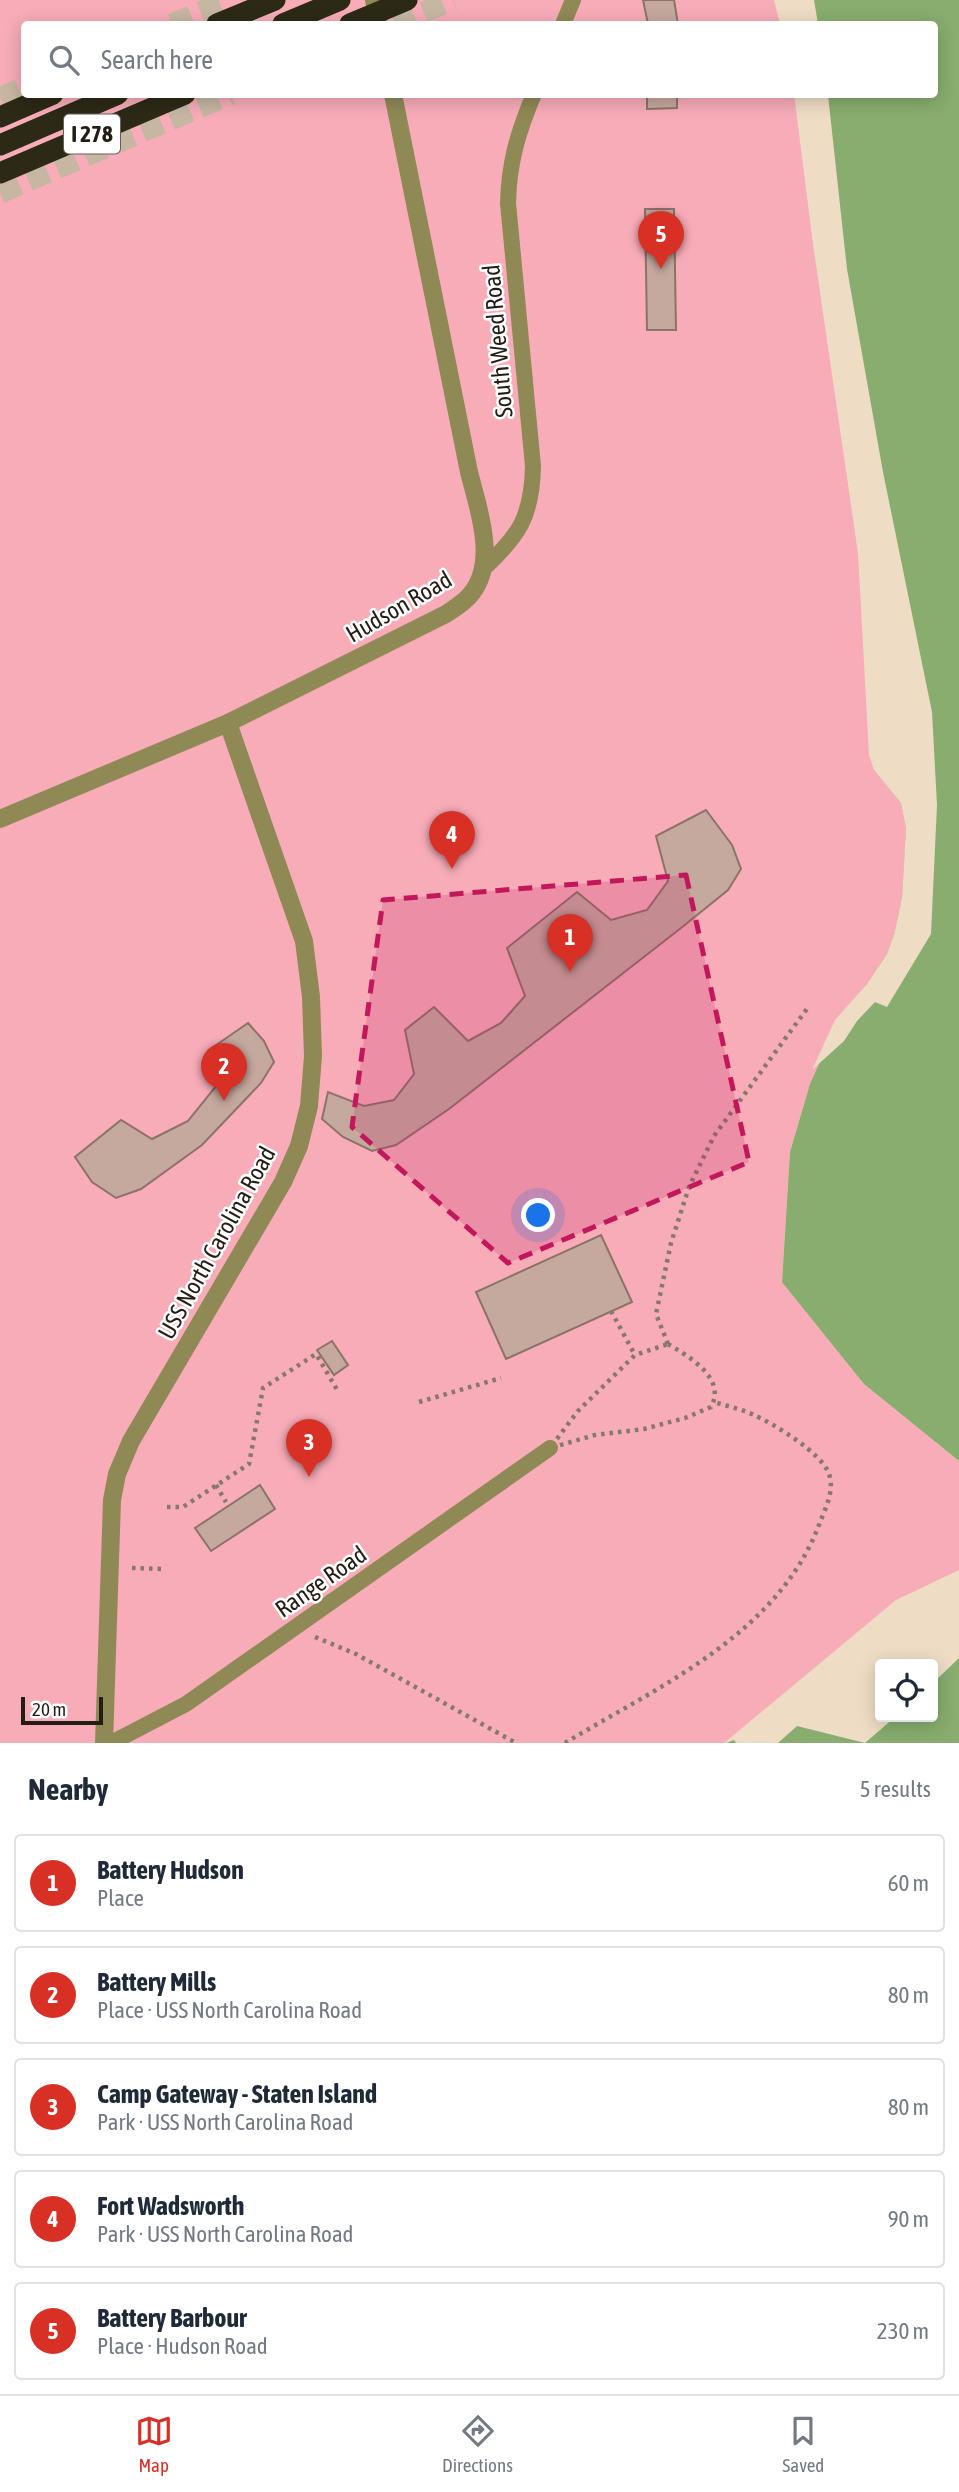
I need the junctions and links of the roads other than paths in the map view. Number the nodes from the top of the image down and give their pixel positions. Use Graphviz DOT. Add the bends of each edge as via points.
graph roads {
  1 [pos="275,0"];
  2 [pos="340,0"];
  3 [pos="374,0"];
  4 [pos="407,0"];
  5 [pos="573,0"];
  6 [pos="224,21"];
  7 [pos="290,21"];
  8 [pos="357,21"];
  9 [pos="378,21"];
  10 [pos="564,21"];
  11 [pos="44,98"];
  12 [pos="109,98"];
  13 [pos="176,98"];
  14 [pos="394,98"];
  15 [pos="533,98"];
  16 [pos="0,117"];
  17 [pos="0,145"];
  18 [pos="0,173"];
  19 [pos="482,570"];
  20 [pos="229,723"];
  21 [pos="0,820"];
  22 [pos="551,1448"];
  23 [pos="104,1743"];
  24 [pos="111,1743"];
  1 -- 6 [label="highway"];
  2 -- 7 [label="highway"];
  3 -- 9 [label="street"];
  4 -- 8 [label="highway, bridge"];
  5 -- 10 [label="lane"];
  11 -- 16 [label="highway, I 278"];
  12 -- 17 [label="highway"];
  13 -- 18 [label="highway, I 278"];
  14 -- 19 [label="street, Hudson Road" via="481,524"];
  15 -- 19 [label="lane, South Weed Road" via="513,151 508,203 533,495 515,534"];
  19 -- 20 [label="street, Hudson Road" via="472,593 446,614"];
  20 -- 21 [label="street, Hudson Road"];
  20 -- 23 [label="street, USS North Carolina Road" via="304,941 313,1044 309,1106 283,1182 123,1459 112,1500"];
  22 -- 24 [label="lane, Range Road" via="187,1704"];
}
